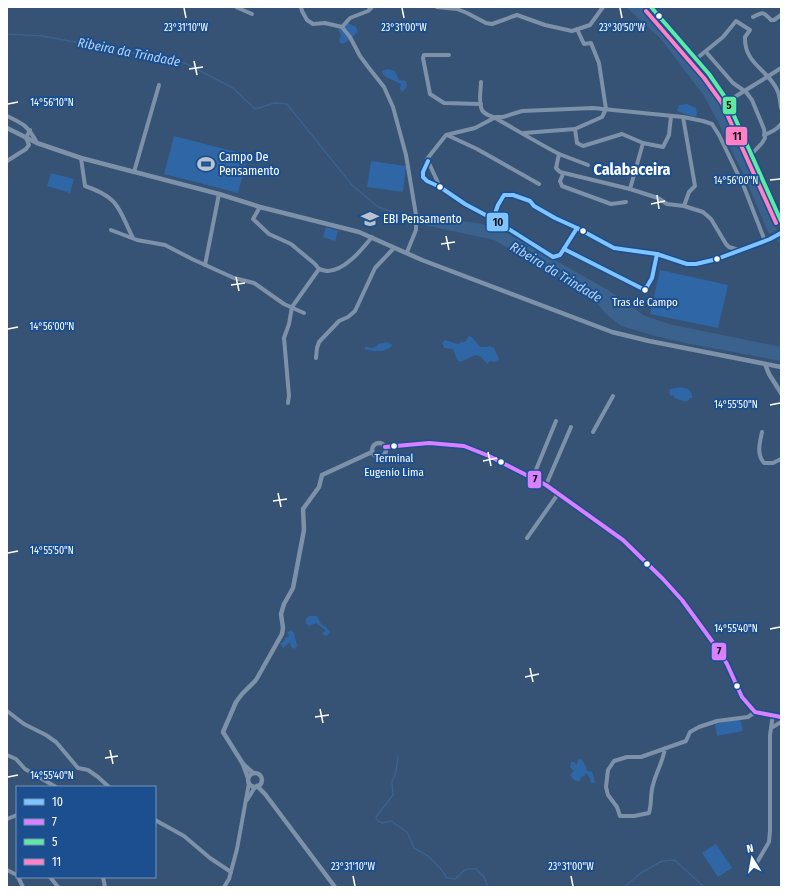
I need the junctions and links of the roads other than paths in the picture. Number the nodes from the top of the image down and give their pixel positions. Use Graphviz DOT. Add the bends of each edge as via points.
graph roads {
  1 [pos="236,7"];
  2 [pos="301,7"];
  3 [pos="372,7"];
  4 [pos="437,7"];
  5 [pos="603,7"];
  6 [pos="651,7"];
  7 [pos="252,14"];
  8 [pos="781,15"];
  9 [pos="753,16"];
  10 [pos="342,27"];
  11 [pos="577,29"];
  12 [pos="706,52"];
  13 [pos="449,55"];
  14 [pos="696,59"];
  15 [pos="781,68"];
  16 [pos="767,77"];
  17 [pos="481,82"];
  18 [pos="159,85"];
  19 [pos="744,91"];
  20 [pos="727,102"];
  21 [pos="481,104"];
  22 [pos="781,108"];
  23 [pos="606,109"];
  24 [pos="7,116"];
  25 [pos="671,116"];
  26 [pos="683,117"];
  27 [pos="496,118"];
  28 [pos="781,124"];
  29 [pos="7,128"];
  30 [pos="575,129"];
  31 [pos="30,130"];
  32 [pos="523,134"];
  33 [pos="446,135"];
  34 [pos="764,135"];
  35 [pos="26,138"];
  36 [pos="37,143"];
  37 [pos="643,144"];
  38 [pos="559,154"];
  39 [pos="751,155"];
  40 [pos="81,158"];
  41 [pos="428,161"];
  42 [pos="7,162"];
  43 [pos="588,165"];
  44 [pos="134,172"];
  45 [pos="563,174"];
  46 [pos="539,184"];
  47 [pos="440,187"];
  48 [pos="630,189"];
  49 [pos="219,194"];
  50 [pos="626,202"];
  51 [pos="684,206"];
  52 [pos="260,207"];
  53 [pos="493,219"];
  54 [pos="781,221"];
  55 [pos="577,228"];
  56 [pos="111,230"];
  57 [pos="781,233"];
  58 [pos="372,237"];
  59 [pos="133,238"];
  60 [pos="768,240"];
  61 [pos="394,248"];
  62 [pos="564,249"];
  63 [pos="739,250"];
  64 [pos="407,252"];
  65 [pos="657,254"];
  66 [pos="205,265"];
  67 [pos="319,269"];
  68 [pos="292,307"];
  69 [pos="304,312"];
  70 [pos="316,358"];
  71 [pos="765,364"];
  72 [pos="781,367"];
  73 [pos="781,392"];
  74 [pos="613,396"];
  75 [pos="288,403"];
  76 [pos="556,421"];
  77 [pos="572,427"];
  78 [pos="593,432"];
  79 [pos="762,432"];
  80 [pos="385,447"];
  81 [pos="372,452"];
  82 [pos="781,459"];
  83 [pos="533,478"];
  84 [pos="546,485"];
  85 [pos="558,494"];
  86 [pos="527,538"];
  87 [pos="7,711"];
  88 [pos="755,712"];
  89 [pos="773,714"];
  90 [pos="781,717"];
  91 [pos="781,722"];
  92 [pos="771,728"];
  93 [pos="665,748"];
  94 [pos="7,755"];
  95 [pos="243,764"];
  96 [pos="253,773"];
  97 [pos="262,779"];
  98 [pos="248,781"];
  99 [pos="54,786"];
  100 [pos="108,786"];
  101 [pos="256,786"];
  102 [pos="265,794"];
  103 [pos="246,802"];
  104 [pos="156,821"];
  105 [pos="756,864"];
  106 [pos="7,870"];
  107 [pos="231,872"];
  108 [pos="16,875"];
  109 [pos="51,878"];
  110 [pos="58,887"];
  111 [pos="224,887"];
  112 [pos="335,887"];
  1 -- 7 [label="street"];
  2 -- 10 [label="street" via="313,24 325,23"];
  3 -- 10 [label="street" via="350,18"];
  4 -- 11 [label="street" via="457,9 492,24 517,15 563,30"];
  5 -- 11 [label="street" via="590,24"];
  6 -- 14 [label="main road"];
  8 -- 9 [label="street" via="774,20 764,12"];
  10 -- 64 [label="street" via="364,62 384,87 393,107 406,156 416,215 416,230"];
  11 -- 23 [label="street" via="584,44 591,43 599,63"];
  12 -- 14 [label="street"];
  12 -- 16 [label="street" via="736,21 750,30 745,37 747,54"];
  12 -- 19 [label="street" via="733,83"];
  13 -- 21 [label="street" via="424,55 430,94 444,103"];
  14 -- 20 [label="main road" via="710,74"];
  15 -- 16 [label="street"];
  16 -- 19 [label="street"];
  16 -- 22 [label="street" via="778,93"];
  17 -- 21 [label="street"];
  18 -- 44 [label="street"];
  19 -- 20 [label="street"];
  19 -- 34 [label="street" via="752,100"];
  20 -- 39 [label="main road"];
  21 -- 27 [label="street" via="486,114"];
  23 -- 25 [label="street"];
  23 -- 27 [label="street" via="522,111"];
  23 -- 30 [label="street" via="602,117"];
  24 -- 31 [label="street"];
  25 -- 26 [label="street"];
  25 -- 37 [label="street" via="669,136 662,147"];
  26 -- 51 [label="street" via="695,186 689,192"];
  26 -- 60 [label="street" via="712,124"];
  27 -- 32 [label="street"];
  27 -- 33 [label="street" via="474,128"];
  28 -- 34 [label="street" via="779,128"];
  29 -- 35 [label="street"];
  30 -- 32 [label="street"];
  30 -- 37 [label="street" via="577,143 583,146 622,134"];
  31 -- 35 [label="street"];
  31 -- 36 [label="street"];
  32 -- 38 [label="street"];
  33 -- 41 [label="street" via="429,156"];
  33 -- 46 [label="street" via="477,149"];
  34 -- 39 [label="street" via="762,143"];
  35 -- 36 [label="street"];
  35 -- 42 [label="street" via="29,145 26,149"];
  36 -- 40 [label="street"];
  37 -- 48 [label="street"];
  38 -- 43 [label="street"];
  38 -- 45 [label="street" via="556,168"];
  39 -- 54 [label="main road"];
  40 -- 44 [label="street"];
  40 -- 59 [label="street" via="85,186 114,201"];
  41 -- 47 [label="street"];
  41 -- 47 [label="street" via="424,177"];
  44 -- 49 [label="street"];
  45 -- 48 [label="street"];
  45 -- 50 [label="street" via="560,181 562,186 611,204"];
  47 -- 53 [label="street"];
  48 -- 51 [label="street" via="658,198 667,204"];
  49 -- 52 [label="street"];
  49 -- 66 [label="street"];
  51 -- 63 [label="street" via="709,216 726,244"];
  52 -- 58 [label="street" via="354,230"];
  52 -- 67 [label="street" via="253,219 269,234 291,244"];
  53 -- 55 [label="street" via="500,200 507,194 520,196"];
  53 -- 62 [label="street" via="554,257"];
  55 -- 62 [label="street"];
  55 -- 65 [label="street" via="614,248"];
  56 -- 59 [label="street"];
  57 -- 60 [label="street"];
  58 -- 61 [label="street"];
  58 -- 67 [label="street" via="354,258 343,266 328,271"];
  59 -- 66 [label="street" via="165,245"];
  60 -- 63 [label="street"];
  61 -- 64 [label="street"];
  61 -- 70 [label="street" via="375,268 354,311 336,324 319,342"];
  62 -- 65 [label="street" via="645,290 653,275"];
  63 -- 65 [label="street" via="696,264 681,263"];
  64 -- 71 [label="street" via="612,332"];
  66 -- 68 [label="street" via="234,278 254,283"];
  67 -- 68 [label="street"];
  68 -- 69 [label="street"];
  68 -- 75 [label="street" via="284,338"];
  71 -- 72 [label="street"];
  71 -- 73 [label="street"];
  74 -- 78 [label="street"];
  76 -- 83 [label="street"];
  77 -- 84 [label="street"];
  79 -- 82 [label="street" via="759,446 764,463 773,463"];
  80 -- 81 [label="street" via="377,444 373,446"];
  80 -- 81 [label="street" via="386,452 381,457 374,456"];
  80 -- 83 [label="street" via="429,443 464,446"];
  81 -- 95 [label="street" via="322,475 319,486 303,509 304,530 293,588 281,614 282,634 256,680 236,702 223,732"];
  83 -- 84 [label="street"];
  84 -- 85 [label="street"];
  85 -- 86 [label="street"];
  85 -- 88 [label="street" via="623,540 663,578 717,648 742,697"];
  87 -- 100 [label="street" via="56,742 78,768 88,770"];
  88 -- 89 [label="street"];
  88 -- 93 [label="street" via="748,717 717,721 698,727 690,732 686,741"];
  89 -- 90 [label="street"];
  89 -- 92 [label="street"];
  91 -- 92 [label="street"];
  92 -- 105 [label="street" via="769,842"];
  93 -- 93 [label="street" via="664,757 654,777 652,806 649,813 620,816 606,786 611,765 619,758 641,757"];
  94 -- 99 [label="street"];
  95 -- 96 [label="street"];
  95 -- 98 [label="street"];
  96 -- 97 [label="street" via="260,775"];
  96 -- 98 [label="street"];
  97 -- 101 [label="street"];
  97 -- 102 [label="street"];
  98 -- 101 [label="street" via="252,786"];
  98 -- 103 [label="street"];
  101 -- 102 [label="street"];
  101 -- 103 [label="street"];
  102 -- 112 [label="street"];
  103 -- 107 [label="street"];
  104 -- 107 [label="street" via="184,836"];
  106 -- 108 [label="street"];
  107 -- 111 [label="street"];
  109 -- 110 [label="street"];
}
